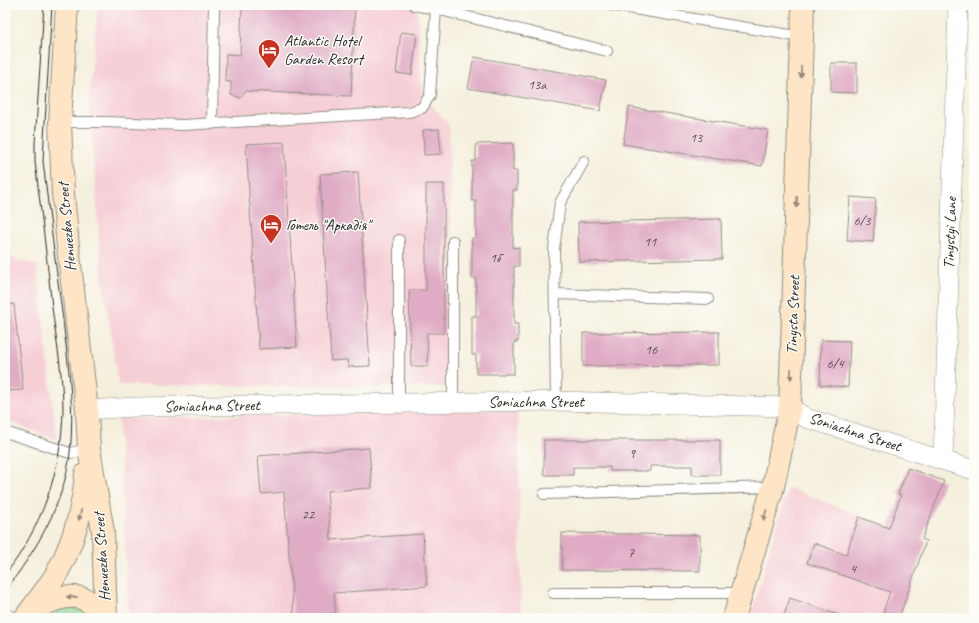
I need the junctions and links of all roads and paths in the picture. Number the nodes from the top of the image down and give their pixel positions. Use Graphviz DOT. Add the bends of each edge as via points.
graph roads {
  1 [pos="68,5"];
  2 [pos="214,5"];
  3 [pos="414,5"];
  4 [pos="610,5"];
  5 [pos="803,5"];
  6 [pos="958,5"];
  7 [pos="436,9"];
  8 [pos="802,37"];
  9 [pos="608,51"];
  10 [pos="60,122"];
  11 [pos="212,124"];
  12 [pos="584,161"];
  13 [pos="399,240"];
  14 [pos="452,241"];
  15 [pos="555,294"];
  16 [pos="708,299"];
  17 [pos="556,401"];
  18 [pos="452,403"];
  19 [pos="399,404"];
  20 [pos="790,407"];
  21 [pos="86,410"];
  22 [pos="5,432"];
  23 [pos="88,449"];
  24 [pos="943,460"];
  25 [pos="974,470"];
  26 [pos="773,487"];
  27 [pos="544,494"];
  28 [pos="553,593"];
  29 [pos="741,593"];
  30 [pos="5,612"];
  31 [pos="23,615"];
  32 [pos="102,618"];
  33 [pos="106,618"];
  34 [pos="734,618"];
  1 -- 10 [label="main road, Henuezka Street"];
  2 -- 11 [label="lane"];
  3 -- 7 [label="lane"];
  4 -- 8 [label="lane"];
  5 -- 8 [label="main road, Tinysta Street"];
  6 -- 24 [label="street, Tinystyi Lane"];
  7 -- 9 [label="lane"];
  7 -- 11 [label="lane" via="430,95 422,108 409,112"];
  8 -- 20 [label="main road, Tinysta Street, one-way"];
  10 -- 11 [label="lane"];
  10 -- 21 [label="main road, Henuezka Street" via="63,193"];
  12 -- 15 [label="lane" via="560,203 554,249"];
  13 -- 19 [label="lane"];
  14 -- 18 [label="lane"];
  15 -- 16 [label="lane"];
  15 -- 17 [label="lane"];
  17 -- 18 [label="street, Soniachna Street"];
  17 -- 20 [label="street, Soniachna Street"];
  18 -- 19 [label="street, Soniachna Street"];
  19 -- 21 [label="street, Soniachna Street" via="135,407"];
  20 -- 24 [label="street, Soniachna Street" via="806,418"];
  20 -- 26 [label="main road, Tinysta Street"];
  21 -- 23 [label="main road, Henuezka Street"];
  22 -- 23 [label="lane" via="70,453"];
  23 -- 31 [label="main road, Henuezka Street, one-way" via="80,516 69,549 56,573"];
  23 -- 33 [label="main road, Henuezka Street" via="103,532"];
  24 -- 25 [label="street, Soniachna Street"];
  26 -- 27 [label="lane"];
  26 -- 29 [label="main road, Tinysta Street, one-way"];
  28 -- 29 [label="lane"];
  29 -- 34 [label="main road, Tinysta Street"];
  30 -- 31 [label="lane"];
  32 -- 31 [label="main road, one-way" via="92,604 72,596 54,599"];
}
